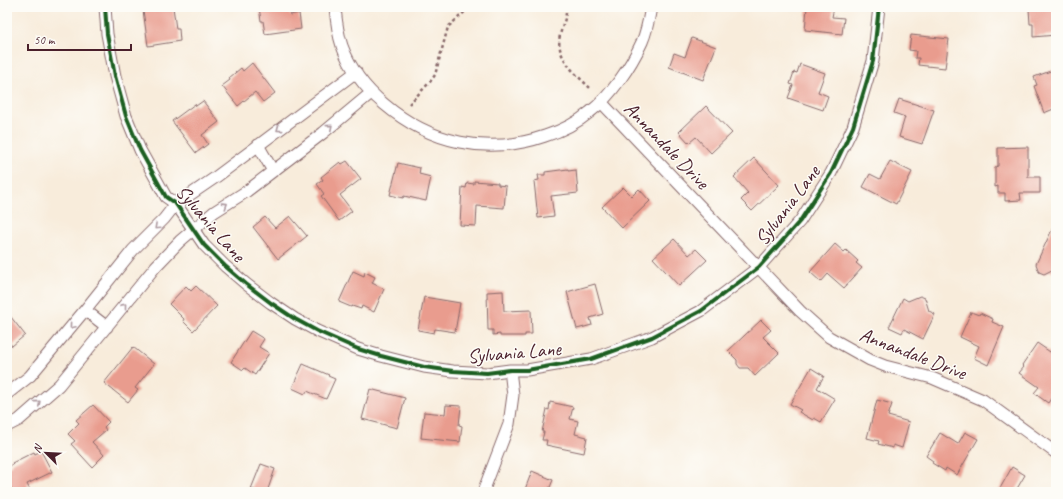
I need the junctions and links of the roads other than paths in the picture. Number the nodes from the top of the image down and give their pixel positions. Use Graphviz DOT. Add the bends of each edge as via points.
graph roads {
  1 [pos="105,7"];
  2 [pos="335,7"];
  3 [pos="652,7"];
  4 [pos="879,7"];
  5 [pos="356,72"];
  6 [pos="371,93"];
  7 [pos="601,102"];
  8 [pos="258,145"];
  9 [pos="273,171"];
  10 [pos="176,204"];
  11 [pos="194,229"];
  12 [pos="759,267"];
  13 [pos="85,310"];
  14 [pos="107,327"];
  15 [pos="510,370"];
  16 [pos="7,394"];
  17 [pos="7,426"];
  18 [pos="1056,453"];
  19 [pos="483,492"];
  1 -- 10 [label="street, Sylvania Lane" via="115,76 126,116 140,150 166,197"];
  2 -- 5 [label="street" via="342,46"];
  3 -- 7 [label="street" via="642,41 629,67"];
  4 -- 12 [label="street, Sylvania Lane" via="873,61 853,127 831,173 800,221"];
  5 -- 6 [label="street"];
  5 -- 8 [label="street, one-way"];
  6 -- 7 [label="street" via="399,116 422,130 451,140 488,146 504,146 553,134 574,124"];
  9 -- 6 [label="street, one-way"];
  7 -- 12 [label="street, Annandale Drive"];
  8 -- 9 [label="street"];
  8 -- 10 [label="street"];
  11 -- 9 [label="street, one-way"];
  10 -- 11 [label="street, Sylvania Lane"];
  10 -- 13 [label="street, one-way" via="133,250"];
  14 -- 11 [label="street, one-way" via="156,266"];
  11 -- 15 [label="street, Sylvania Lane" via="204,245 246,284 295,319 337,340 381,356 424,367 487,373"];
  12 -- 15 [label="street, Sylvania Lane" via="701,310 652,337 591,359 527,370"];
  12 -- 18 [label="street, Annandale Drive" via="800,311 829,337 870,360 932,378 983,400"];
  13 -- 14 [label="street"];
  13 -- 16 [label="street, one-way" via="30,376"];
  17 -- 14 [label="street, one-way" via="19,420 59,385"];
  15 -- 19 [label="street" via="513,395 509,424"];
}
